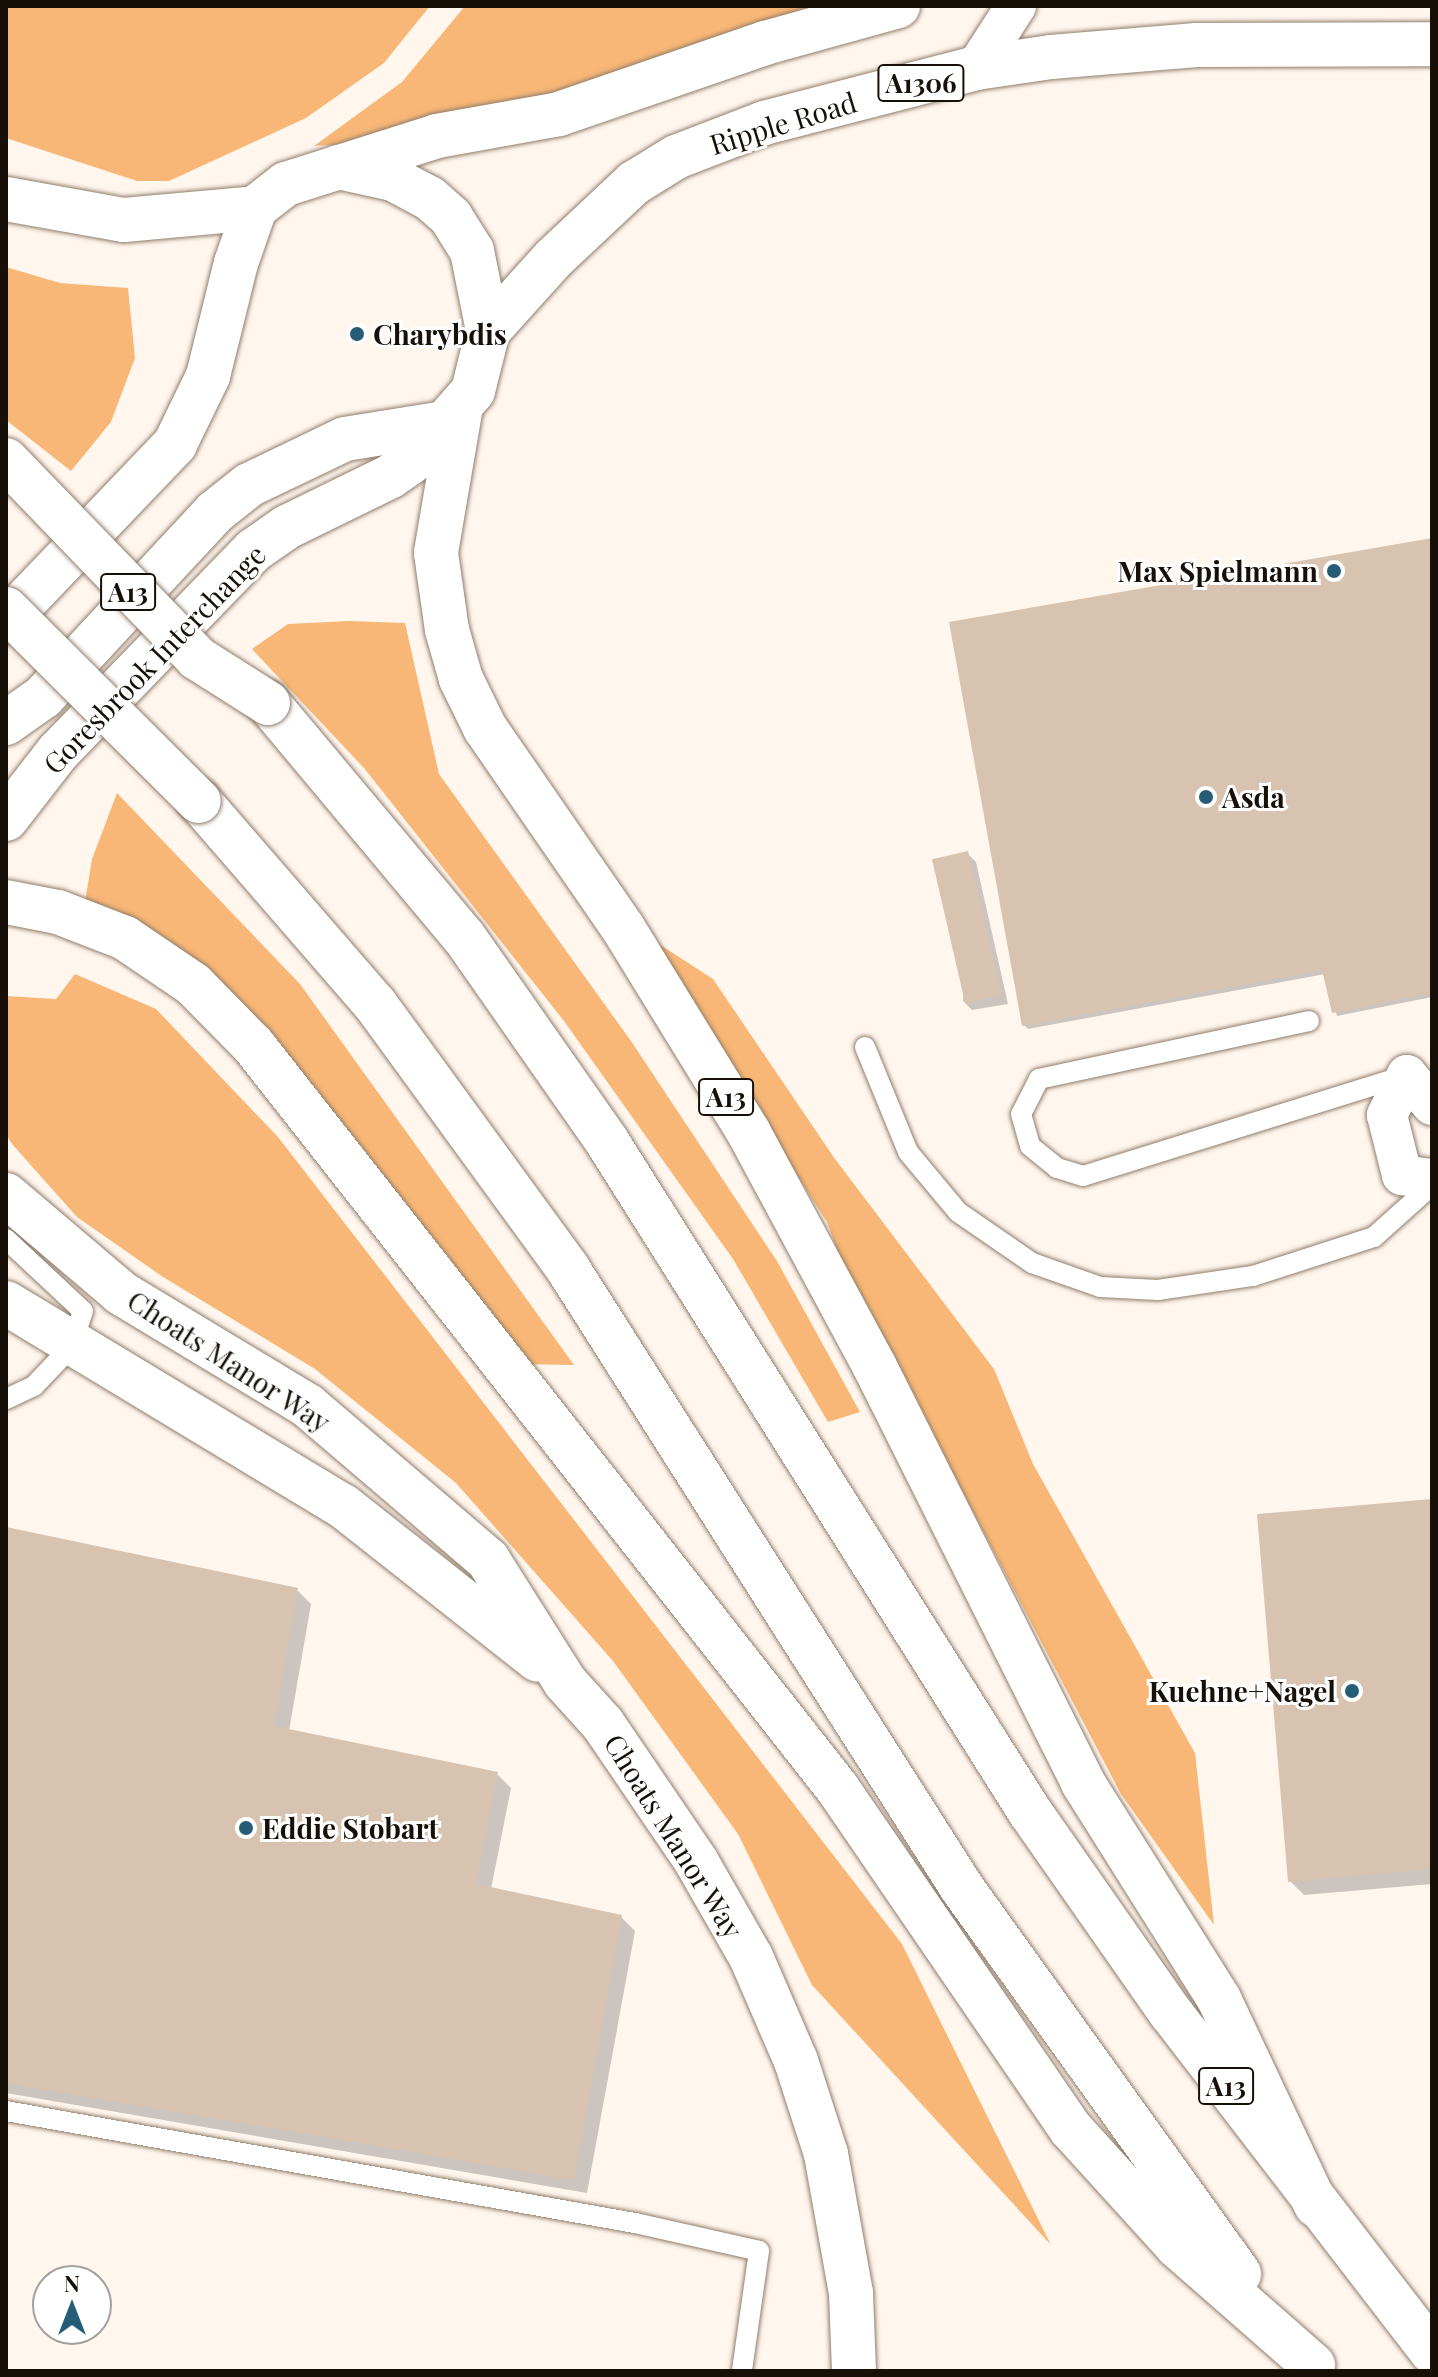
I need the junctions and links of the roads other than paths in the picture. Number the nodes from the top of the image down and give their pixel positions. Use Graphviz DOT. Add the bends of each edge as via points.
graph roads {
  1 [pos="836,6"];
  2 [pos="898,6"];
  3 [pos="1016,6"];
  4 [pos="765,43"];
  5 [pos="1432,44"];
  6 [pos="976,68"];
  7 [pos="338,167"];
  8 [pos="6,199"];
  9 [pos="255,208"];
  10 [pos="488,331"];
  11 [pos="453,414"];
  12 [pos="6,460"];
  13 [pos="6,609"];
  14 [pos="6,621"];
  15 [pos="6,723"];
  16 [pos="6,819"];
  17 [pos="6,902"];
  18 [pos="1309,1021"];
  19 [pos="865,1047"];
  20 [pos="1424,1086"];
  21 [pos="1432,1182"];
  22 [pos="6,1195"];
  23 [pos="6,1239"];
  24 [pos="6,1303"];
  25 [pos="71,1347"];
  26 [pos="6,1399"];
  27 [pos="565,1682"];
  28 [pos="6,2111"];
  29 [pos="1316,2205"];
  30 [pos="1432,2352"];
  31 [pos="1315,2368"];
  32 [pos="742,2371"];
  33 [pos="854,2371"];
  1 -- 4 [label="street"];
  2 -- 4 [label="main road"];
  3 -- 6 [label="street"];
  4 -- 7 [label="main road" via="559,114 437,136"];
  5 -- 6 [label="main road, Ripple Road / A1306" via="1197,45"];
  6 -- 10 [label="main road, Ripple Road / A1306" via="764,123 676,157 634,183 554,258"];
  7 -- 9 [label="main road" via="286,184"];
  7 -- 10 [label="main road, Goresbrook Interchange" via="393,179 451,217 472,251"];
  8 -- 9 [label="main road" via="145,221"];
  9 -- 14 [label="main road" via="208,376 175,444"];
  10 -- 11 [label="main road, Goresbrook Interchange" via="482,367"];
  11 -- 15 [label="main road" via="345,439 249,485 215,512 43,697"];
  11 -- 16 [label="main road, Goresbrook Interchange" via="391,476 287,527 254,550 58,752"];
  11 -- 29 [label="main road, A13" via="436,553 447,630 461,679 485,728 623,928 749,1133 874,1365 1083,1783 1219,1999"];
  12 -- 29 [label="main road, A13, bridge" via="197,658 268,703 464,937 608,1143 1030,1812 1171,2013"];
  13 -- 31 [label="main road, bridge" via="199,801 375,1004 568,1269 962,1888 1163,2173"];
  17 -- 31 [label="main road" via="58,912 125,938 193,984 243,1034 686,1593 910,1888 1071,2129 1177,2246"];
  18 -- 20 [label="lane" via="1039,1079 1021,1114 1030,1146 1057,1168 1083,1176"];
  19 -- 21 [label="lane" via="908,1152 958,1212 1032,1263 1100,1287 1158,1290 1253,1276 1374,1237"];
  20 -- 21 [label="street" via="1387,1115 1402,1175"];
  22 -- 27 [label="main road, Choats Manor Way" via="121,1293 308,1406 401,1481 488,1560"];
  23 -- 25 [label="lane" via="83,1311"];
  24 -- 25 [label="main road, Choats Manor Way"];
  25 -- 26 [label="lane" via="34,1386"];
  25 -- 27 [label="main road, Choats Manor Way" via="343,1506"];
  27 -- 33 [label="main road, Choats Manor Way" via="603,1724 696,1861 756,1970 796,2061 826,2154 851,2293"];
  28 -- 32 [label="lane" via="620,2220 759,2251"];
  29 -- 30 [label="main road, A13"];
}
